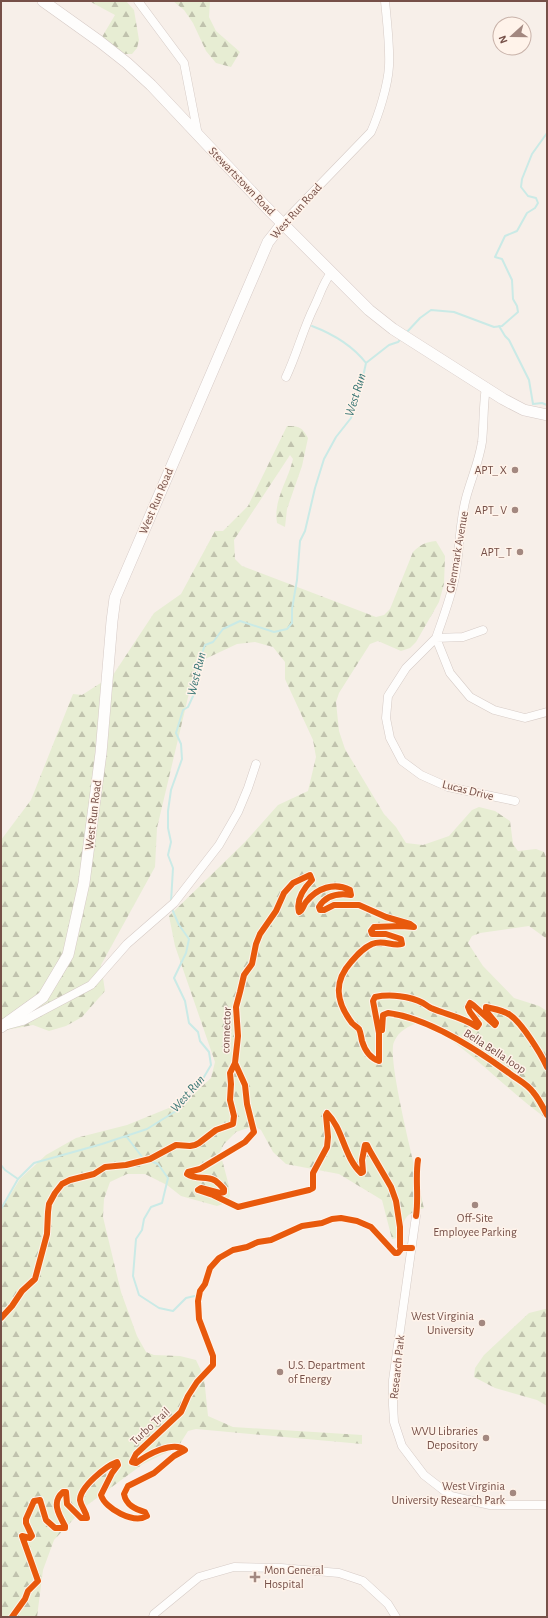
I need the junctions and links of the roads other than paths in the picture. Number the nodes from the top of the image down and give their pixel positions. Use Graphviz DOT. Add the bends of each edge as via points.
graph roads {
  1 [pos="43,1"];
  2 [pos="138,1"];
  3 [pos="385,1"];
  4 [pos="198,135"];
  5 [pos="283,224"];
  6 [pos="331,273"];
  7 [pos="286,377"];
  8 [pos="486,387"];
  9 [pos="547,415"];
  10 [pos="483,630"];
  11 [pos="436,638"];
  12 [pos="547,712"];
  13 [pos="256,764"];
  14 [pos="515,801"];
  15 [pos="1,1027"];
  16 [pos="416,1216"];
  17 [pos="547,1505"];
  18 [pos="153,1617"];
  19 [pos="396,1617"];
  1 -- 4 [label="street, Stewartstown Road" via="126,63 151,85"];
  2 -- 4 [label="street" via="184,63"];
  3 -- 5 [label="street, West Run Road" via="389,67 377,118 371,132"];
  4 -- 5 [label="street, Stewartstown Road"];
  5 -- 6 [label="street, Stewartstown Road"];
  5 -- 15 [label="street, West Run Road" via="268,242 116,598 101,753 84,883 68,955 43,997"];
  6 -- 7 [label="street" via="310,314"];
  6 -- 8 [label="street, Stewartstown Road" via="393,330"];
  8 -- 9 [label="street, Stewartstown Road" via="524,410"];
  8 -- 11 [label="street, Glenmark Avenue" via="482,441 460,527 455,578"];
  10 -- 11 [label="street" via="463,637"];
  11 -- 12 [label="street" via="450,673 470,697 494,710 525,718"];
  11 -- 14 [label="street, Lucas Drive" via="406,668 388,696 386,718 390,738 402,761 421,775 448,787"];
  13 -- 15 [label="street" via="238,812 220,845 174,903 127,944 91,985 23,1021"];
  16 -- 17 [label="street, Research Park" via="393,1380 394,1422 402,1446 424,1475 451,1496 490,1505"];
  18 -- 19 [label="street" via="199,1577 234,1567 339,1573 363,1581 388,1604"];
}
